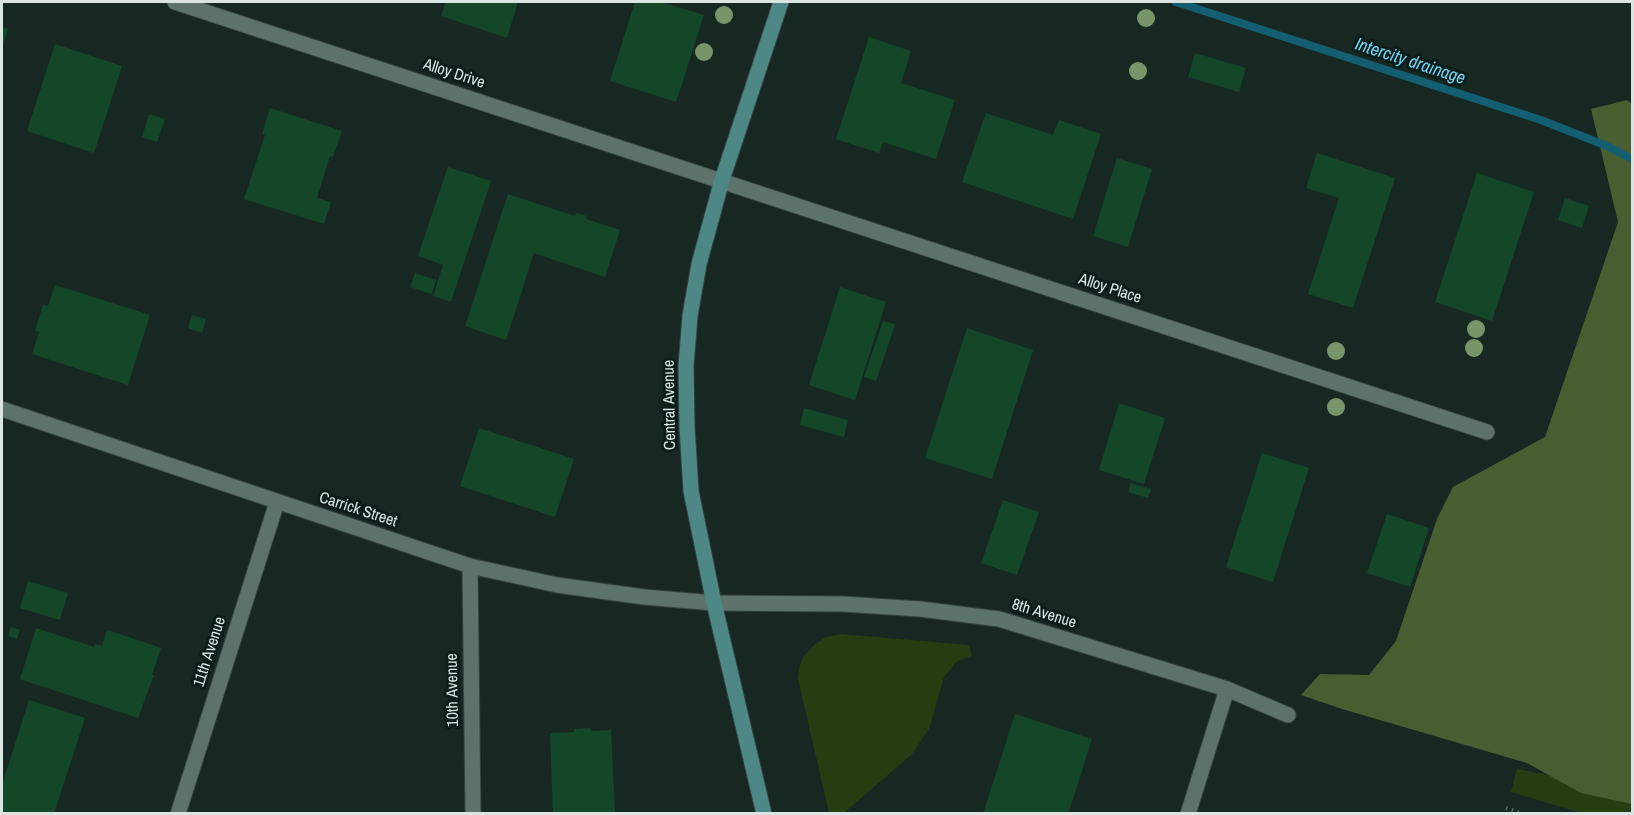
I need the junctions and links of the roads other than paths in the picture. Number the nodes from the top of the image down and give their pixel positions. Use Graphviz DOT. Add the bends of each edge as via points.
graph roads {
  1 [pos="175,2"];
  2 [pos="781,2"];
  3 [pos="722,180"];
  4 [pos="2,409"];
  5 [pos="1486,432"];
  6 [pos="277,502"];
  7 [pos="470,566"];
  8 [pos="714,603"];
  9 [pos="1227,689"];
  10 [pos="1288,715"];
  11 [pos="178,813"];
  12 [pos="473,813"];
  13 [pos="764,813"];
  14 [pos="1188,813"];
  1 -- 3 [label="street, Alloy Drive"];
  2 -- 3 [label="main road, Central Avenue"];
  3 -- 5 [label="street, Alloy Place"];
  3 -- 8 [label="main road, Central Avenue" via="699,264 686,366 691,491"];
  4 -- 6 [label="street, Carrick Street"];
  6 -- 7 [label="street, Carrick Street"];
  6 -- 11 [label="street, 11th Avenue"];
  7 -- 8 [label="street, Carrick Street" via="556,585"];
  7 -- 12 [label="street, 10th Avenue"];
  8 -- 9 [label="street, 8th Avenue" via="843,604 999,620"];
  8 -- 13 [label="main road, Central Avenue"];
  9 -- 10 [label="street, 8th Avenue"];
  9 -- 14 [label="street"];
}
